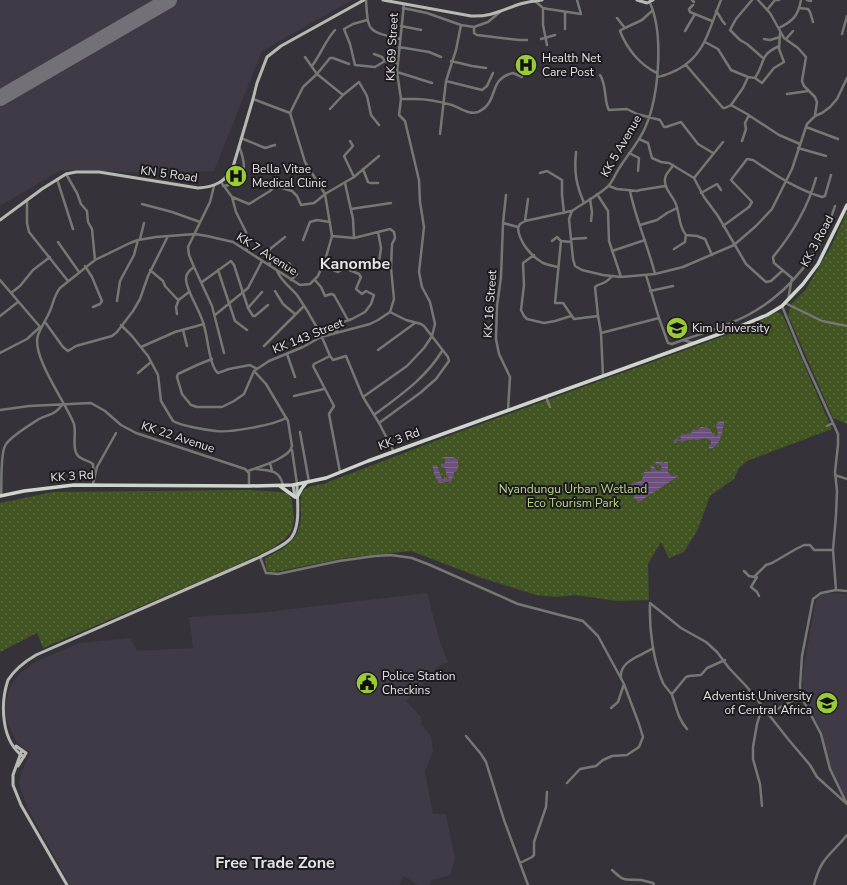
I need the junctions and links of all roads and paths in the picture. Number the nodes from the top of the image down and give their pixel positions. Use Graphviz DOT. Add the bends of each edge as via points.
graph roads {
  1 [pos="365,0"];
  2 [pos="383,0"];
  3 [pos="542,0"];
  4 [pos="577,0"];
  5 [pos="637,0"];
  6 [pos="720,0"];
  7 [pos="752,0"];
  8 [pos="758,0"];
  9 [pos="780,0"];
  10 [pos="801,0"];
  11 [pos="807,0"];
  12 [pos="535,1"];
  13 [pos="644,1"];
  14 [pos="651,1"];
  15 [pos="811,1"];
  16 [pos="693,2"];
  17 [pos="404,4"];
  18 [pos="403,8"];
  19 [pos="543,8"];
  20 [pos="799,8"];
  21 [pos="435,9"];
  22 [pos="653,10"];
  23 [pos="767,10"];
  24 [pos="716,11"];
  25 [pos="501,12"];
  26 [pos="565,13"];
  27 [pos="695,14"];
  28 [pos="434,15"];
  29 [pos="847,16"];
  30 [pos="617,18"];
  31 [pos="367,20"];
  32 [pos="712,21"];
  33 [pos="813,22"];
  34 [pos="725,24"];
  35 [pos="461,25"];
  36 [pos="401,26"];
  37 [pos="474,27"];
  38 [pos="625,28"];
  39 [pos="779,28"];
  40 [pos="565,29"];
  41 [pos="335,30"];
  42 [pos="421,30"];
  43 [pos="685,31"];
  44 [pos="793,31"];
  45 [pos="780,33"];
  46 [pos="842,34"];
  47 [pos="555,35"];
  48 [pos="780,37"];
  49 [pos="400,38"];
  50 [pos="545,38"];
  51 [pos="764,38"];
  52 [pos="541,39"];
  53 [pos="786,39"];
  54 [pos="527,40"];
  55 [pos="705,42"];
  56 [pos="546,45"];
  57 [pos="779,46"];
  58 [pos="399,47"];
  59 [pos="374,54"];
  60 [pos="305,57"];
  61 [pos="441,57"];
  62 [pos="763,58"];
  63 [pos="385,61"];
  64 [pos="451,61"];
  65 [pos="349,64"];
  66 [pos="397,64"];
  67 [pos="686,65"];
  68 [pos="312,66"];
  69 [pos="486,68"];
  70 [pos="397,72"];
  71 [pos="493,73"];
  72 [pos="317,74"];
  73 [pos="600,75"];
  74 [pos="657,75"];
  75 [pos="522,77"];
  76 [pos="748,77"];
  77 [pos="755,78"];
  78 [pos="847,78"];
  79 [pos="446,81"];
  80 [pos="432,84"];
  81 [pos="809,91"];
  82 [pos="787,94"];
  83 [pos="343,95"];
  84 [pos="254,99"];
  85 [pos="400,99"];
  86 [pos="443,104"];
  87 [pos="731,104"];
  88 [pos="330,109"];
  89 [pos="290,113"];
  90 [pos="749,115"];
  91 [pos="815,116"];
  92 [pos="649,117"];
  93 [pos="379,125"];
  94 [pos="806,127"];
  95 [pos="440,134"];
  96 [pos="241,138"];
  97 [pos="639,139"];
  98 [pos="838,139"];
  99 [pos="350,141"];
  100 [pos="742,141"];
  101 [pos="723,142"];
  102 [pos="800,144"];
  103 [pos="239,145"];
  104 [pos="275,145"];
  105 [pos="798,148"];
  106 [pos="576,152"];
  107 [pos="629,153"];
  108 [pos="713,153"];
  109 [pos="379,156"];
  110 [pos="826,156"];
  111 [pos="673,165"];
  112 [pos="363,169"];
  113 [pos="638,171"];
  114 [pos="540,173"];
  115 [pos="66,174"];
  116 [pos="831,176"];
  117 [pos="354,177"];
  118 [pos="694,178"];
  119 [pos="816,178"];
  120 [pos="57,180"];
  121 [pos="221,182"];
  122 [pos="786,182"];
  123 [pos="345,183"];
  124 [pos="378,183"];
  125 [pos="214,186"];
  126 [pos="223,186"];
  127 [pos="609,186"];
  128 [pos="665,186"];
  129 [pos="722,190"];
  130 [pos="630,191"];
  131 [pos="701,193"];
  132 [pos="325,194"];
  133 [pos="597,194"];
  134 [pos="812,194"];
  135 [pos="506,195"];
  136 [pos="232,197"];
  137 [pos="528,199"];
  138 [pos="590,199"];
  139 [pos="27,200"];
  140 [pos="391,203"];
  141 [pos="584,203"];
  142 [pos="142,204"];
  143 [pos="847,204"];
  144 [pos="835,206"];
  145 [pos="677,208"];
  146 [pos="351,209"];
  147 [pos="572,211"];
  148 [pos="564,212"];
  149 [pos="0,220"];
  150 [pos="525,221"];
  151 [pos="591,221"];
  152 [pos="200,222"];
  153 [pos="330,222"];
  154 [pos="144,223"];
  155 [pos="503,223"];
  156 [pos="640,225"];
  157 [pos="723,226"];
  158 [pos="518,227"];
  159 [pos="73,229"];
  160 [pos="378,232"];
  161 [pos="195,234"];
  162 [pos="686,235"];
  163 [pos="168,236"];
  164 [pos="332,236"];
  165 [pos="285,237"];
  166 [pos="354,238"];
  167 [pos="586,238"];
  168 [pos="139,239"];
  169 [pos="303,240"];
  170 [pos="571,240"];
  171 [pos="645,240"];
  172 [pos="552,241"];
  173 [pos="561,241"];
  174 [pos="58,242"];
  175 [pos="734,244"];
  176 [pos="674,249"];
  177 [pos="247,251"];
  178 [pos="612,251"];
  179 [pos="712,254"];
  180 [pos="534,255"];
  181 [pos="50,257"];
  182 [pos="95,260"];
  183 [pos="262,261"];
  184 [pos="379,262"];
  185 [pos="289,263"];
  186 [pos="323,265"];
  187 [pos="86,266"];
  188 [pos="270,266"];
  189 [pos="194,267"];
  190 [pos="558,268"];
  191 [pos="150,270"];
  192 [pos="218,270"];
  193 [pos="277,270"];
  194 [pos="782,271"];
  195 [pos="79,272"];
  196 [pos="655,274"];
  197 [pos="646,275"];
  198 [pos="612,276"];
  199 [pos="621,277"];
  200 [pos="0,280"];
  201 [pos="291,280"];
  202 [pos="314,280"];
  203 [pos="68,281"];
  204 [pos="792,281"];
  205 [pos="202,282"];
  206 [pos="673,286"];
  207 [pos="650,291"];
  208 [pos="189,292"];
  209 [pos="262,292"];
  210 [pos="275,292"];
  211 [pos="11,293"];
  212 [pos="244,293"];
  213 [pos="178,299"];
  214 [pos="117,301"];
  215 [pos="18,302"];
  216 [pos="230,303"];
  217 [pos="785,303"];
  218 [pos="268,305"];
  219 [pos="94,306"];
  220 [pos="304,306"];
  221 [pos="248,308"];
  222 [pos="390,312"];
  223 [pos="177,314"];
  224 [pos="295,314"];
  225 [pos="215,315"];
  226 [pos="0,316"];
  227 [pos="570,316"];
  228 [pos="598,316"];
  229 [pos="659,318"];
  230 [pos="348,320"];
  231 [pos="45,322"];
  232 [pos="415,323"];
  233 [pos="204,324"];
  234 [pos="121,325"];
  235 [pos="847,326"];
  236 [pos="41,327"];
  237 [pos="183,330"];
  238 [pos="247,330"];
  239 [pos="601,333"];
  240 [pos="331,335"];
  241 [pos="432,336"];
  242 [pos="322,337"];
  243 [pos="682,340"];
  244 [pos="693,343"];
  245 [pos="187,346"];
  246 [pos="264,346"];
  247 [pos="141,347"];
  248 [pos="378,350"];
  249 [pos="442,351"];
  250 [pos="0,353"];
  251 [pos="224,353"];
  252 [pos="287,354"];
  253 [pos="330,356"];
  254 [pos="212,359"];
  255 [pos="151,362"];
  256 [pos="256,370"];
  257 [pos="138,373"];
  258 [pos="604,376"];
  259 [pos="295,377"];
  260 [pos="324,389"];
  261 [pos="294,396"];
  262 [pos="363,397"];
  263 [pos="546,397"];
  264 [pos="63,405"];
  265 [pos="550,407"];
  266 [pos="0,410"];
  267 [pos="508,411"];
  268 [pos="374,415"];
  269 [pos="286,418"];
  270 [pos="379,423"];
  271 [pos="833,423"];
  272 [pos="826,426"];
  273 [pos="300,432"];
  274 [pos="116,433"];
  275 [pos="292,450"];
  276 [pos="394,452"];
  277 [pos="270,463"];
  278 [pos="253,469"];
  279 [pos="248,471"];
  280 [pos="272,471"];
  281 [pos="340,472"];
  282 [pos="835,475"];
  283 [pos="94,476"];
  284 [pos="847,478"];
  285 [pos="308,482"];
  286 [pos="93,484"];
  287 [pos="297,484"];
  288 [pos="281,485"];
  289 [pos="292,485"];
  290 [pos="249,486"];
  291 [pos="1,496"];
  292 [pos="296,497"];
  293 [pos="833,550"];
  294 [pos="260,557"];
  295 [pos="744,571"];
  296 [pos="757,576"];
  297 [pos="753,577"];
  298 [pos="754,582"];
  299 [pos="836,590"];
  300 [pos="847,591"];
  301 [pos="759,596"];
  302 [pos="653,648"];
  303 [pos="725,660"];
  304 [pos="624,684"];
  305 [pos="672,694"];
  306 [pos="801,696"];
  307 [pos="763,707"];
  308 [pos="611,708"];
  309 [pos="768,714"];
  310 [pos="687,729"];
  311 [pos="466,736"];
  312 [pos="12,744"];
  313 [pos="22,750"];
  314 [pos="20,754"];
  315 [pos="24,757"];
  316 [pos="16,769"];
  317 [pos="568,784"];
  318 [pos="547,792"];
  319 [pos="847,804"];
  320 [pos="762,806"];
  321 [pos="847,835"];
  322 [pos="520,863"];
  323 [pos="612,870"];
  324 [pos="67,885"];
  325 [pos="528,885"];
  326 [pos="654,885"];
  327 [pos="814,885"];
  1 -- 31 [label="street"];
  1 -- 84 [label="main road, KN 5 Road" via="273,50 262,66"];
  2 -- 17 [label="main road"];
  3 -- 12 [label="main road"];
  4 -- 26 [label="street" via="581,14"];
  5 -- 13 [label="main road"];
  6 -- 24 [label="street"];
  7 -- 62 [label="street" via="730,30"];
  8 -- 23 [label="street"];
  9 -- 23 [label="street" via="775,0"];
  10 -- 20 [label="street"];
  11 -- 15 [label="street"];
  12 -- 19 [label="street"];
  12 -- 25 [label="main road" via="519,4"];
  13 -- 14 [label="main road"];
  14 -- 22 [label="street, KK 5 Avenue"];
  16 -- 27 [label="street" via="689,10"];
  17 -- 18 [label="street, KK 69 Street"];
  17 -- 21 [label="main road"];
  18 -- 28 [label="street"];
  18 -- 36 [label="street, KK 69 Street"];
  19 -- 26 [label="street"];
  19 -- 50 [label="street"];
  20 -- 33 [label="street" via="808,9"];
  20 -- 39 [label="street" via="793,20"];
  21 -- 25 [label="main road" via="480,16"];
  21 -- 28 [label="street"];
  22 -- 38 [label="street" via="642,20"];
  22 -- 74 [label="street, KK 5 Avenue"];
  23 -- 39 [label="street"];
  24 -- 32 [label="street"];
  24 -- 34 [label="street"];
  25 -- 37 [label="street" via="488,22"];
  26 -- 40 [label="street"];
  27 -- 32 [label="street"];
  27 -- 43 [label="street"];
  28 -- 35 [label="street"];
  29 -- 46 [label="street"];
  30 -- 38 [label="street"];
  31 -- 49 [label="street" via="369,27 375,32"];
  31 -- 63 [label="street" via="344,28 355,63 375,66"];
  32 -- 55 [label="street"];
  35 -- 37 [label="street"];
  35 -- 64 [label="street"];
  36 -- 42 [label="street"];
  36 -- 49 [label="street, KK 69 Street"];
  37 -- 54 [label="street" via="474,33 477,35"];
  38 -- 74 [label="street" via="620,31 622,37 635,57"];
  39 -- 45 [label="street"];
  41 -- 68 [label="street" via="326,40"];
  44 -- 53 [label="street"];
  45 -- 48 [label="street"];
  45 -- 53 [label="street"];
  47 -- 50 [label="street"];
  48 -- 51 [label="street" via="770,40"];
  48 -- 57 [label="street"];
  49 -- 58 [label="street, KK 69 Street"];
  50 -- 52 [label="street"];
  50 -- 56 [label="street"];
  53 -- 81 [label="street" via="806,57 802,81"];
  55 -- 67 [label="street"];
  55 -- 76 [label="street" via="718,49 731,70"];
  57 -- 62 [label="street"];
  57 -- 77 [label="street" via="784,62 772,70 764,82"];
  58 -- 61 [label="street" via="429,52"];
  58 -- 66 [label="street, KK 69 Street"];
  59 -- 63 [label="street"];
  60 -- 68 [label="street"];
  62 -- 77 [label="street"];
  63 -- 66 [label="street"];
  64 -- 69 [label="street"];
  64 -- 79 [label="street"];
  65 -- 72 [label="street" via="331,58"];
  66 -- 70 [label="street, KK 69 Street"];
  67 -- 74 [label="street" via="667,76"];
  67 -- 87 [label="street" via="720,106 725,108"];
  68 -- 72 [label="street"];
  70 -- 80 [label="street"];
  70 -- 85 [label="street, KK 69 Street"];
  71 -- 79 [label="street" via="483,90"];
  72 -- 83 [label="street"];
  72 -- 89 [label="street" via="303,87"];
  73 -- 92 [label="street" via="609,110 624,108"];
  74 -- 92 [label="street, KK 5 Avenue"];
  75 -- 86 [label="street" via="513,73 502,77 489,103 478,112 472,113"];
  76 -- 77 [label="street"];
  76 -- 87 [label="street"];
  78 -- 91 [label="street" via="837,98 822,113"];
  79 -- 86 [label="street"];
  81 -- 82 [label="street"];
  81 -- 91 [label="street" via="817,102"];
  83 -- 88 [label="street"];
  83 -- 93 [label="street" via="356,83 360,83 367,96 371,115"];
  84 -- 89 [label="street"];
  84 -- 96 [label="main road, KN 5 Road"];
  85 -- 86 [label="street" via="421,99"];
  85 -- 241 [label="street, KK 69 Street" via="398,115 405,121 420,184 424,227 419,272 422,287 434,315"];
  86 -- 95 [label="street"];
  87 -- 90 [label="street"];
  89 -- 132 [label="street" via="305,162"];
  90 -- 100 [label="street"];
  90 -- 102 [label="street" via="779,135"];
  91 -- 94 [label="street"];
  92 -- 97 [label="street, KK 5 Avenue"];
  92 -- 108 [label="street" via="660,120 664,127 678,122 683,123 698,144"];
  94 -- 98 [label="street"];
  94 -- 102 [label="street"];
  96 -- 103 [label="main road, KN 5 Road"];
  96 -- 104 [label="street" via="265,148"];
  97 -- 107 [label="street, KK 5 Avenue"];
  97 -- 111 [label="street" via="648,143 652,158"];
  99 -- 117 [label="street" via="353,146 344,156"];
  101 -- 108 [label="street"];
  102 -- 105 [label="street"];
  103 -- 121 [label="main road, KN 5 Road" via="230,173"];
  103 -- 126 [label="street" via="245,163 243,173 233,184"];
  105 -- 110 [label="street"];
  105 -- 122 [label="street"];
  106 -- 141 [label="street" via="574,171 577,188"];
  107 -- 113 [label="street" via="639,158"];
  107 -- 127 [label="street, KK 5 Avenue"];
  108 -- 118 [label="street"];
  109 -- 112 [label="street"];
  111 -- 118 [label="street"];
  111 -- 128 [label="street" via="664,177"];
  112 -- 117 [label="street"];
  112 -- 124 [label="street" via="370,183"];
  114 -- 148 [label="street" via="547,171 562,180"];
  115 -- 120 [label="main road, KN 5 Road"];
  115 -- 125 [label="main road, KN 5 Road" via="86,171 198,188"];
  115 -- 182 [label="street" via="82,206 88,211"];
  116 -- 134 [label="street" via="825,196"];
  117 -- 123 [label="street"];
  118 -- 131 [label="street"];
  119 -- 134 [label="street"];
  120 -- 139 [label="main road, KN 5 Road"];
  120 -- 159 [label="street"];
  121 -- 125 [label="main road, KN 5 Road"];
  121 -- 126 [label="street"];
  122 -- 134 [label="street"];
  122 -- 157 [label="street" via="753,160 747,159 731,180 752,202"];
  122 -- 175 [label="street" via="766,218"];
  123 -- 132 [label="street"];
  123 -- 146 [label="street"];
  125 -- 152 [label="street" via="210,202"];
  126 -- 136 [label="street"];
  127 -- 130 [label="street"];
  127 -- 133 [label="street, KK 5 Avenue"];
  128 -- 130 [label="street"];
  128 -- 145 [label="street"];
  129 -- 131 [label="street" via="717,184"];
  130 -- 156 [label="street"];
  131 -- 157 [label="street"];
  132 -- 136 [label="street" via="314,203 304,205 299,203 298,196 292,190 274,186 249,204"];
  132 -- 153 [label="street"];
  133 -- 138 [label="street, KK 5 Avenue"];
  133 -- 178 [label="street" via="608,211"];
  134 -- 194 [label="street" via="791,234 773,257 774,263"];
  135 -- 155 [label="street, KK 16 Street"];
  136 -- 177 [label="street" via="246,232"];
  137 -- 150 [label="street"];
  138 -- 141 [label="street, KK 5 Avenue"];
  138 -- 151 [label="street"];
  139 -- 149 [label="main road, KN 5 Road"];
  139 -- 181 [label="street" via="29,232"];
  140 -- 146 [label="street"];
  141 -- 147 [label="street, KK 5 Avenue"];
  142 -- 152 [label="street"];
  143 -- 217 [label="highway, KK 3 Road" via="818,264"];
  144 -- 204 [label="street" via="819,245"];
  145 -- 156 [label="street" via="657,220"];
  145 -- 162 [label="street" via="681,227"];
  146 -- 166 [label="street"];
  147 -- 148 [label="street"];
  147 -- 170 [label="street" via="569,219"];
  148 -- 150 [label="street"];
  150 -- 158 [label="street"];
  152 -- 161 [label="street"];
  153 -- 164 [label="street"];
  153 -- 169 [label="street" via="310,222"];
  154 -- 168 [label="street"];
  155 -- 158 [label="street"];
  155 -- 267 [label="street, KK 16 Street" via="496,340 499,354 510,377"];
  156 -- 171 [label="street"];
  157 -- 175 [label="street"];
  158 -- 180 [label="street" via="521,240"];
  160 -- 166 [label="street"];
  160 -- 184 [label="street" via="381,248"];
  160 -- 222 [label="street" via="390,229 395,233 390,268 394,299"];
  161 -- 163 [label="street, KK 7 Avenue"];
  161 -- 177 [label="street, KK 7 Avenue" via="233,242"];
  161 -- 189 [label="street" via="188,247"];
  162 -- 176 [label="street" via="685,242"];
  162 -- 179 [label="street" via="705,239"];
  163 -- 168 [label="street, KK 7 Avenue"];
  163 -- 191 [label="street"];
  164 -- 166 [label="street"];
  164 -- 186 [label="street"];
  165 -- 188 [label="street" via="270,249"];
  167 -- 170 [label="street"];
  168 -- 182 [label="street, KK 7 Avenue"];
  168 -- 214 [label="street" via="134,255 120,281"];
  170 -- 173 [label="street"];
  170 -- 198 [label="street" via="573,259 578,269"];
  171 -- 178 [label="street"];
  171 -- 196 [label="street"];
  172 -- 173 [label="street" via="556,237"];
  173 -- 190 [label="street"];
  174 -- 195 [label="street"];
  175 -- 179 [label="street"];
  175 -- 194 [label="street" via="746,264 766,282 771,281"];
  177 -- 183 [label="street, KK 7 Avenue"];
  178 -- 199 [label="street"];
  179 -- 196 [label="street" via="683,268"];
  180 -- 190 [label="street" via="544,263"];
  180 -- 227 [label="street" via="522,264 522,314 527,319 544,323"];
  181 -- 203 [label="street"];
  181 -- 211 [label="street"];
  182 -- 187 [label="street, KK 7 Avenue"];
  183 -- 188 [label="street, KK 7 Avenue"];
  183 -- 212 [label="street"];
  185 -- 201 [label="street" via="297,274"];
  186 -- 202 [label="street"];
  186 -- 230 [label="street" via="336,272 345,268 359,274 361,277 357,291 362,294 367,291 374,295 368,308"];
  187 -- 195 [label="street, KK 7 Avenue"];
  187 -- 219 [label="street" via="102,301"];
  188 -- 193 [label="street, KK 7 Avenue"];
  189 -- 205 [label="street"];
  189 -- 208 [label="street" via="186,280"];
  190 -- 227 [label="street" via="555,303 563,303"];
  191 -- 213 [label="street"];
  191 -- 234 [label="street" via="140,299"];
  192 -- 205 [label="street"];
  192 -- 212 [label="street" via="232,262"];
  192 -- 216 [label="street"];
  193 -- 201 [label="street, KK 7 Avenue"];
  193 -- 220 [label="street" via="284,283"];
  194 -- 204 [label="street" via="790,276"];
  195 -- 203 [label="street, KK 7 Avenue"];
  196 -- 197 [label="street"];
  197 -- 199 [label="street"];
  197 -- 207 [label="street"];
  198 -- 199 [label="street"];
  198 -- 228 [label="street" via="605,283 595,287"];
  200 -- 211 [label="street"];
  201 -- 202 [label="street, KK 7 Avenue" via="304,286"];
  202 -- 230 [label="street" via="325,296 334,295"];
  203 -- 231 [label="street, KK 7 Avenue" via="57,291"];
  204 -- 217 [label="street"];
  204 -- 243 [label="street" via="771,300 747,315"];
  205 -- 225 [label="street"];
  206 -- 207 [label="street"];
  207 -- 229 [label="street"];
  208 -- 213 [label="street"];
  208 -- 233 [label="street"];
  209 -- 221 [label="street"];
  210 -- 224 [label="street" via="283,304"];
  211 -- 215 [label="street"];
  212 -- 216 [label="street"];
  212 -- 221 [label="street"];
  213 -- 223 [label="street"];
  215 -- 226 [label="street"];
  215 -- 236 [label="street"];
  216 -- 225 [label="street"];
  216 -- 238 [label="street" via="235,321"];
  217 -- 235 [label="street" via="818,320"];
  217 -- 244 [label="highway, KK 3 Rd" via="750,323"];
  217 -- 271 [label="street"];
  218 -- 221 [label="street" via="254,317"];
  220 -- 224 [label="street"];
  220 -- 242 [label="street"];
  222 -- 232 [label="street"];
  222 -- 240 [label="street, KK 143 Street" via="370,324"];
  224 -- 246 [label="street"];
  225 -- 251 [label="street"];
  227 -- 228 [label="street" via="576,320"];
  228 -- 239 [label="street"];
  229 -- 239 [label="street"];
  229 -- 243 [label="street" via="668,343"];
  230 -- 240 [label="street" via="340,323"];
  231 -- 234 [label="street" via="69,352 76,346 112,336"];
  231 -- 236 [label="street, KK 7 Avenue"];
  232 -- 241 [label="street" via="424,326"];
  232 -- 248 [label="street"];
  233 -- 237 [label="street"];
  233 -- 254 [label="street"];
  234 -- 247 [label="street"];
  236 -- 250 [label="street" via="27,339"];
  236 -- 264 [label="street, KK 7 Avenue" via="37,342 40,356"];
  237 -- 245 [label="street"];
  237 -- 247 [label="street"];
  239 -- 258 [label="street"];
  240 -- 242 [label="street, KK 143 Street"];
  241 -- 249 [label="street"];
  241 -- 262 [label="street" via="407,366"];
  242 -- 252 [label="street, KK 143 Street"];
  242 -- 253 [label="street"];
  243 -- 244 [label="street"];
  244 -- 258 [label="highway, KK 3 Rd"];
  247 -- 255 [label="street"];
  249 -- 268 [label="street" via="435,364 414,385"];
  249 -- 270 [label="street" via="448,356 449,361 436,379"];
  252 -- 256 [label="street, KK 143 Street" via="274,358"];
  252 -- 259 [label="street"];
  253 -- 260 [label="street" via="313,366"];
  253 -- 262 [label="street" via="333,360 346,356"];
  254 -- 256 [label="street" via="214,369 218,373 250,365"];
  254 -- 256 [label="street" via="178,374 182,394 196,407 222,407 241,397"];
  255 -- 257 [label="street"];
  255 -- 269 [label="street" via="158,375 161,402 169,416 177,423 216,431 270,424"];
  256 -- 269 [label="street"];
  258 -- 263 [label="highway, KK 3 Rd"];
  260 -- 261 [label="street"];
  260 -- 281 [label="street" via="334,406 329,414"];
  262 -- 268 [label="street"];
  263 -- 265 [label="street"];
  263 -- 267 [label="highway, KK 3 Rd"];
  264 -- 266 [label="street, KK 22 Avenue"];
  264 -- 279 [label="street, KK 22 Avenue" via="91,403 136,433"];
  264 -- 283 [label="street, KK 7 Avenue" via="76,429 75,449 79,457 93,464"];
  264 -- 291 [label="street" via="54,414 39,419 12,438 5,446"];
  267 -- 276 [label="highway, KK 3 Rd"];
  268 -- 270 [label="street"];
  269 -- 275 [label="street"];
  270 -- 276 [label="street"];
  271 -- 272 [label="street"];
  271 -- 282 [label="street" via="839,439"];
  273 -- 285 [label="street"];
  274 -- 283 [label="street"];
  275 -- 277 [label="street"];
  275 -- 287 [label="street"];
  276 -- 281 [label="highway, KK 3 Rd"];
  277 -- 278 [label="street"];
  277 -- 280 [label="street"];
  278 -- 279 [label="street"];
  278 -- 280 [label="street"];
  279 -- 290 [label="street"];
  280 -- 288 [label="street" via="280,476"];
  281 -- 285 [label="highway, KK 3 Rd"];
  282 -- 284 [label="street"];
  282 -- 293 [label="street" via="836,514"];
  283 -- 286 [label="street"];
  285 -- 287 [label="highway, KK 3 Rd"];
  285 -- 292 [label="highway"];
  286 -- 290 [label="highway, KK 3 Rd"];
  286 -- 291 [label="highway, KK 3 Rd" via="46,488"];
  287 -- 289 [label="highway, KK 3 Rd"];
  287 -- 292 [label="main road"];
  288 -- 289 [label="highway, KK 3 Rd"];
  288 -- 290 [label="highway, KK 3 Rd"];
  288 -- 292 [label="highway"];
  289 -- 292 [label="main road"];
  292 -- 294 [label="main road" via="298,518 294,535"];
  293 -- 296 [label="street" via="814,550 810,545 804,546 766,565"];
  293 -- 299 [label="street"];
  294 -- 304 [label="street" via="266,573 273,575 375,556 412,558 430,564 518,604 583,621 598,636"];
  294 -- 312 [label="main road" via="23,663 7,681 0,707 3,726"];
  295 -- 297 [label="street"];
  296 -- 297 [label="street"];
  296 -- 298 [label="street"];
  297 -- 298 [label="street"];
  298 -- 301 [label="street" via="750,588"];
  299 -- 300 [label="street"];
  299 -- 306 [label="street" via="821,593 813,599 800,666"];
  302 -- 303 [label="street" via="650,603 681,628 712,646"];
  302 -- 304 [label="street" via="623,666 621,674"];
  302 -- 305 [label="street" via="663,683"];
  303 -- 305 [label="street" via="707,668 701,675 689,676"];
  303 -- 307 [label="street"];
  304 -- 308 [label="street" via="618,702"];
  304 -- 317 [label="street" via="640,724 643,737 639,748 627,755 612,756 596,766 580,769"];
  305 -- 310 [label="street" via="679,716"];
  306 -- 309 [label="street"];
  306 -- 319 [label="street" via="819,729 830,769"];
  307 -- 309 [label="street"];
  307 -- 320 [label="street" via="753,747"];
  309 -- 319 [label="street" via="817,776"];
  311 -- 322 [label="street" via="484,759"];
  312 -- 313 [label="main road"];
  312 -- 314 [label="main road"];
  313 -- 314 [label="main road"];
  313 -- 315 [label="main road" via="26,753"];
  314 -- 315 [label="main road"];
  314 -- 316 [label="main road"];
  315 -- 316 [label="main road"];
  316 -- 324 [label="main road" via="13,785 17,797"];
  318 -- 322 [label="street" via="546,807 534,842 534,855"];
  321 -- 327 [label="street" via="825,858 817,872"];
  322 -- 325 [label="street"];
  323 -- 326 [label="street" via="627,881 642,880"];
}
